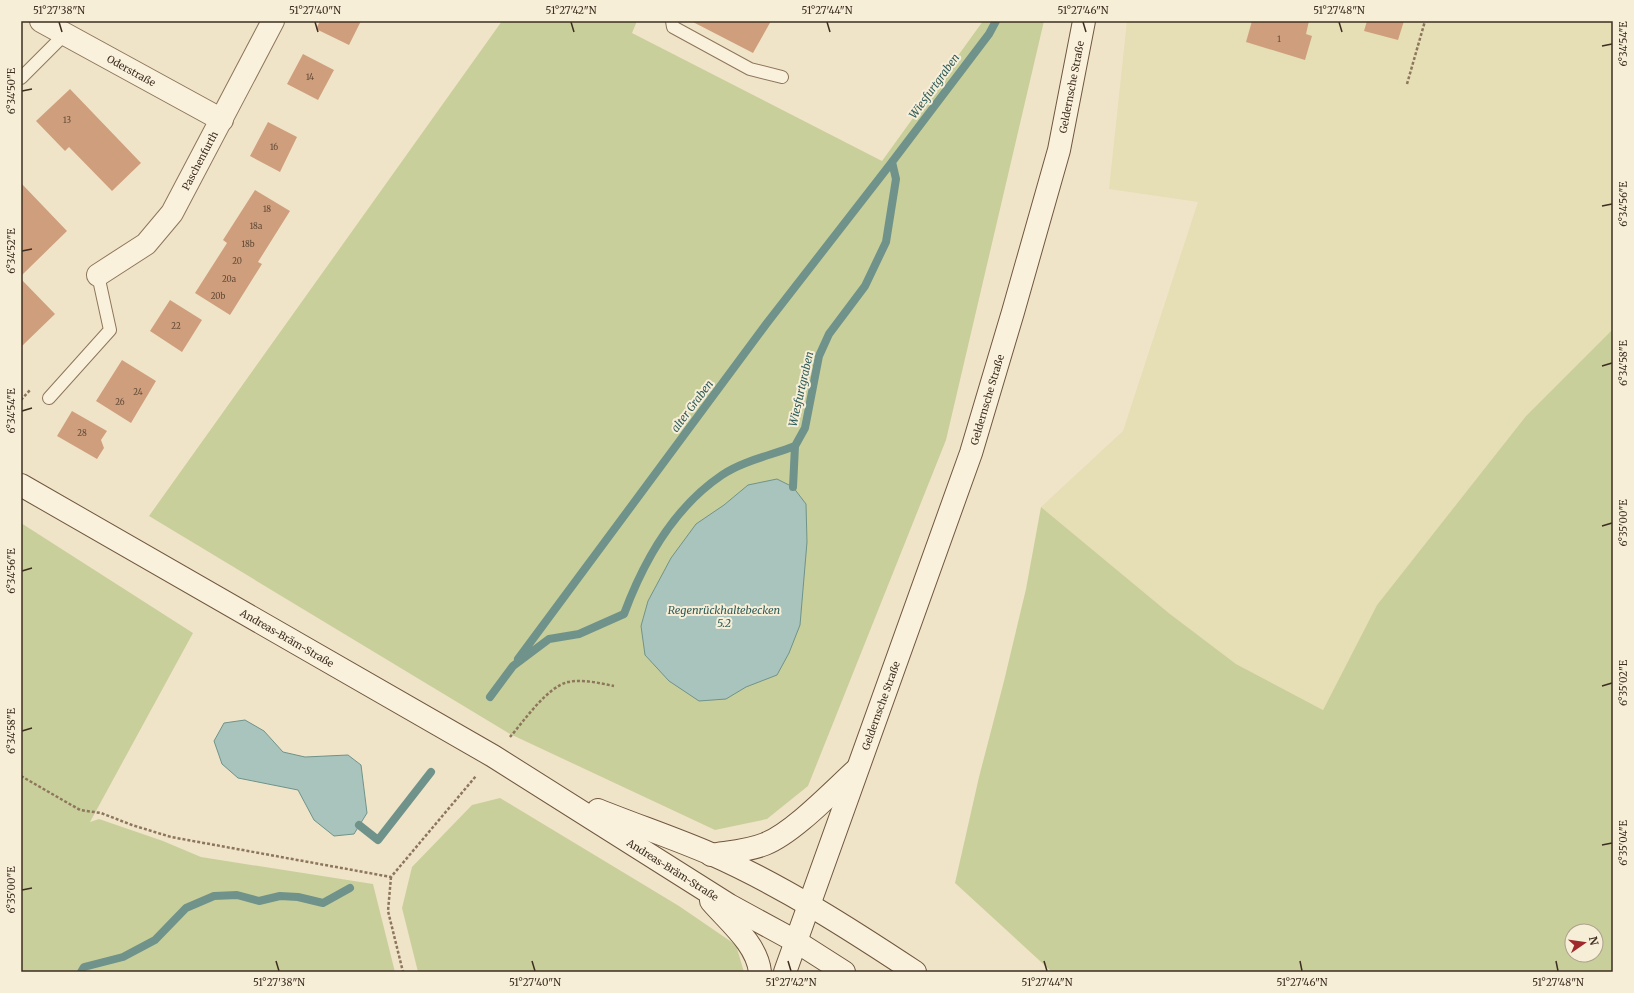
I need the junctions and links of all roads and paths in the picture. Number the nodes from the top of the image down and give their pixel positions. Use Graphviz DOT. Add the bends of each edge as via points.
graph roads {
  1 [pos="41,21"];
  2 [pos="273,21"];
  3 [pos="672,21"];
  4 [pos="1084,21"];
  5 [pos="1425,21"];
  6 [pos="65,34"];
  7 [pos="782,77"];
  8 [pos="21,78"];
  9 [pos="1407,84"];
  10 [pos="222,120"];
  11 [pos="98,276"];
  12 [pos="32,389"];
  13 [pos="49,398"];
  14 [pos="21,400"];
  15 [pos="21,485"];
  16 [pos="614,686"];
  17 [pos="493,756"];
  18 [pos="859,768"];
  19 [pos="21,776"];
  20 [pos="552,792"];
  21 [pos="711,854"];
  22 [pos="391,877"];
  23 [pos="695,884"];
  24 [pos="809,904"];
  25 [pos="796,942"];
  26 [pos="403,972"];
  27 [pos="760,972"];
  28 [pos="786,972"];
  29 [pos="844,972"];
  30 [pos="915,972"];
  1 -- 6 [label="main road, Oderstraße"];
  2 -- 10 [label="main road, Paschenfurth"];
  3 -- 7 [label="lane" via="673,27 750,69"];
  4 -- 18 [label="main road, Geldernsche Straße" via="1059,150 1011,320 970,453"];
  5 -- 9 [label="path"];
  6 -- 8 [label="lane"];
  6 -- 10 [label="main road, Oderstraße"];
  10 -- 11 [label="main road, Paschenfurth" via="172,213 146,244"];
  11 -- 13 [label="lane" via="110,330"];
  12 -- 14 [label="path"];
  15 -- 17 [label="main road, Andreas-Bräm-Straße"];
  16 -- 17 [label="path" via="590,681 567,682 550,692"];
  17 -- 20 [label="main road, Andreas-Bräm-Straße"];
  17 -- 22 [label="path"];
  18 -- 21 [label="main road, Geldernsche Straße" via="795,825 766,844"];
  18 -- 24 [label="main road, Geldernsche Straße"];
  19 -- 22 [label="path" via="80,810 101,813 172,837"];
  20 -- 21 [label="main road, Andreas-Bräm-Straße"];
  20 -- 23 [label="main road, Andreas-Bräm-Straße"];
  21 -- 24 [label="main road, Andreas-Bräm-Straße"];
  22 -- 26 [label="path" via="388,911"];
  23 -- 25 [label="main road, Andreas-Bräm-Straße"];
  23 -- 27 [label="main road" via="742,935 759,963"];
  24 -- 25 [label="main road, Geldernsche Straße"];
  24 -- 30 [label="main road, Andreas-Bräm-Straße"];
  25 -- 28 [label="main road, Geldernsche Straße"];
  25 -- 29 [label="main road, Andreas-Bräm-Straße"];
}
